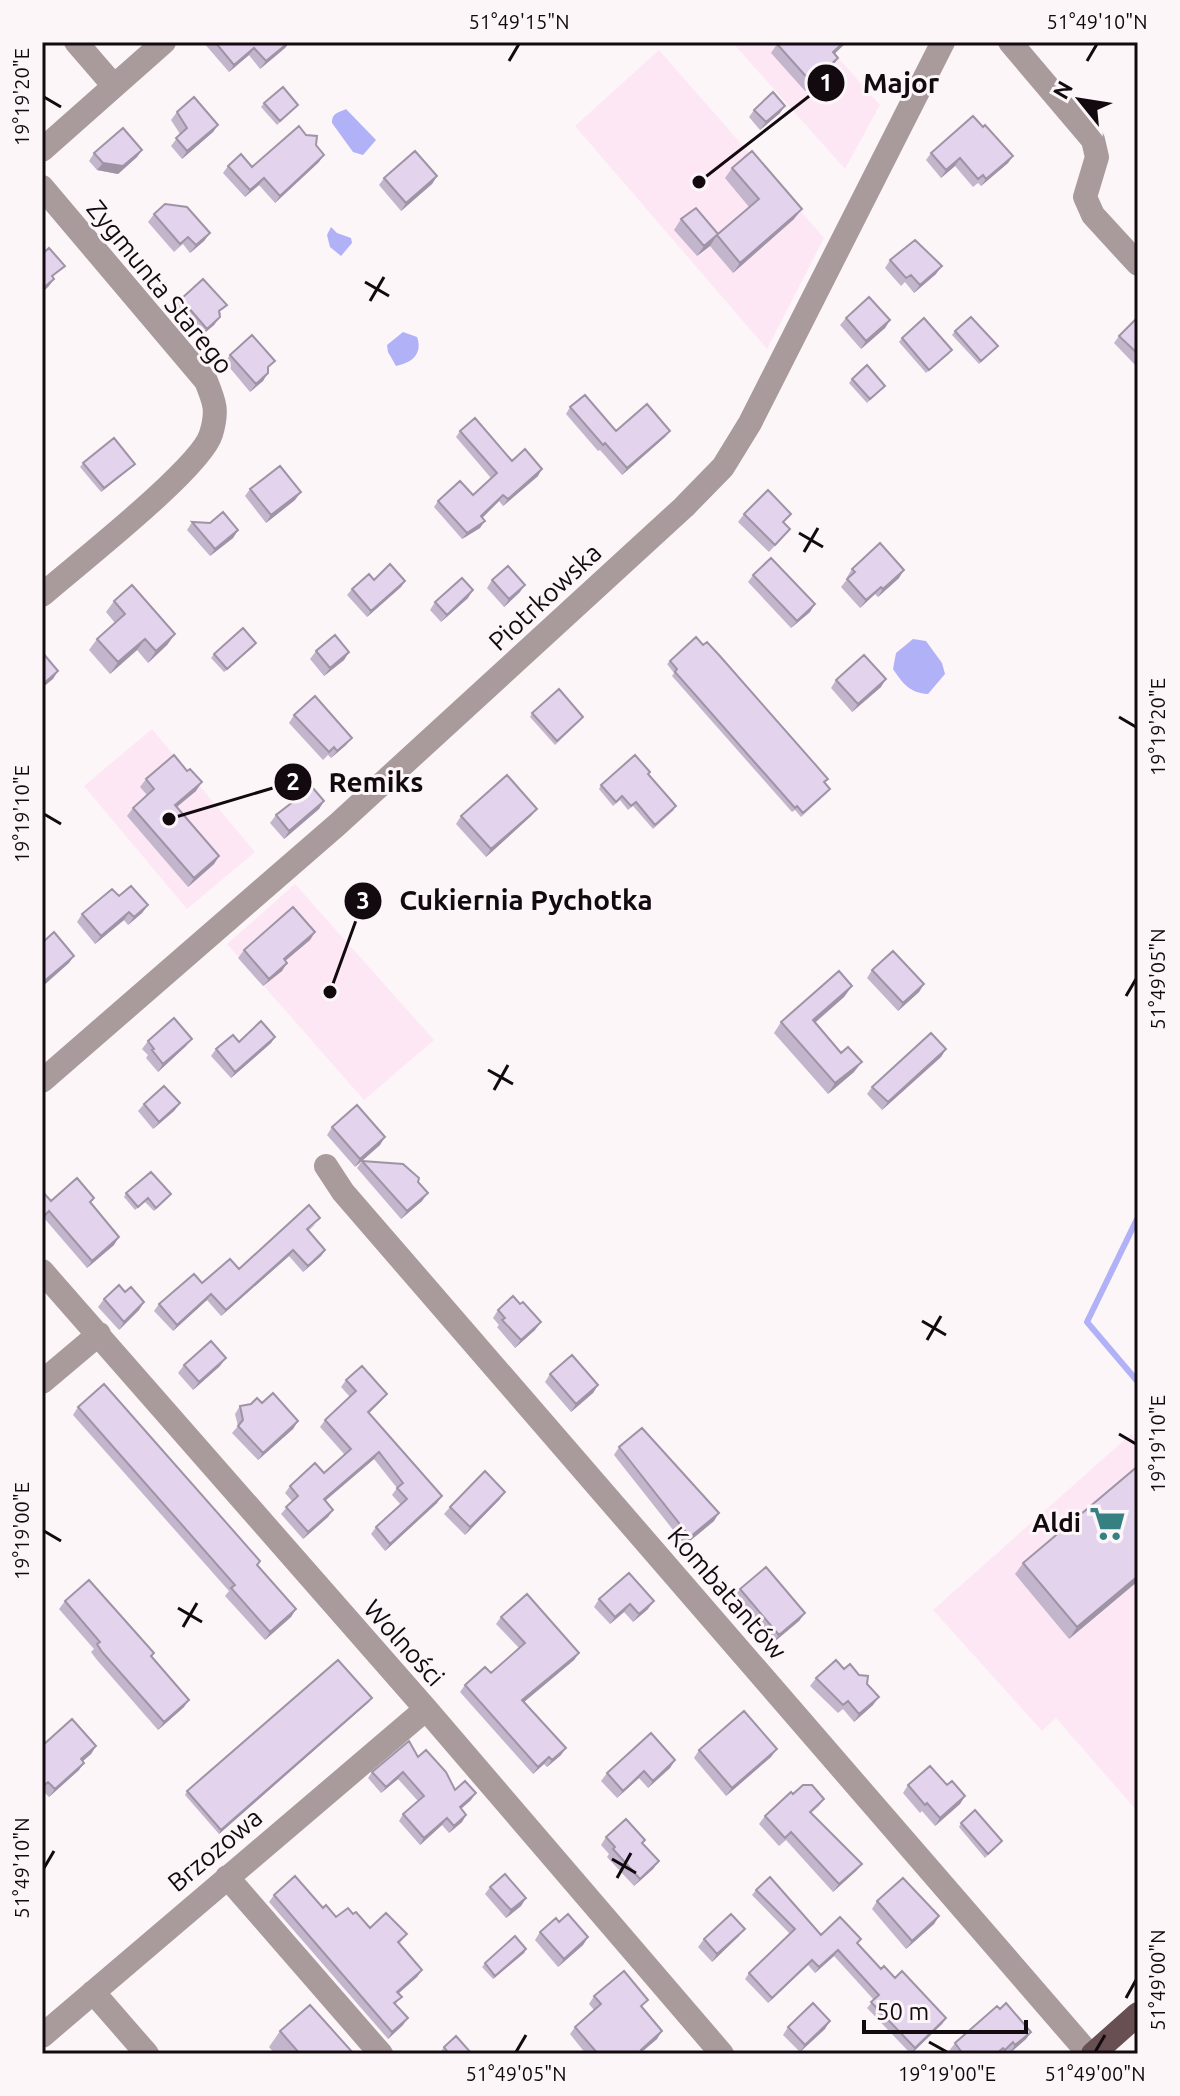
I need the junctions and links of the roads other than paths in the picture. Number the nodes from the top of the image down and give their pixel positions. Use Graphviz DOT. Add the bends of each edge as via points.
graph roads {
  1 [pos="76,42"];
  2 [pos="164,42"];
  3 [pos="943,42"];
  4 [pos="1010,42"];
  5 [pos="114,86"];
  6 [pos="42,150"];
  7 [pos="42,187"];
  8 [pos="1138,264"];
  9 [pos="42,595"];
  10 [pos="42,1081"];
  11 [pos="326,1166"];
  12 [pos="42,1271"];
  13 [pos="99,1334"];
  14 [pos="42,1382"];
  15 [pos="426,1709"];
  16 [pos="227,1877"];
  17 [pos="93,1992"];
  18 [pos="1138,2014"];
  19 [pos="42,2036"];
  20 [pos="1096,2053"];
  21 [pos="147,2054"];
  22 [pos="381,2054"];
  23 [pos="722,2054"];
  1 -- 5 [label="street"];
  2 -- 5 [label="street"];
  3 -- 10 [label="street, Piotrkowska" via="723,467 338,824"];
  4 -- 8 [label="street" via="1093,140 1097,157 1085,197 1093,215"];
  5 -- 6 [label="street"];
  7 -- 9 [label="street, Zygmunta Starego" via="206,381 217,408 210,438 185,471"];
  11 -- 20 [label="street, Kombatantów" via="343,1192"];
  12 -- 13 [label="street, Wolności"];
  13 -- 14 [label="street"];
  13 -- 15 [label="street, Wolności"];
  15 -- 16 [label="street, Brzozowa"];
  15 -- 23 [label="street, Wolności"];
  16 -- 17 [label="street, Brzozowa"];
  16 -- 22 [label="street"];
  17 -- 19 [label="street, Brzozowa"];
  17 -- 21 [label="street"];
  18 -- 20 [label="main road"];
}
